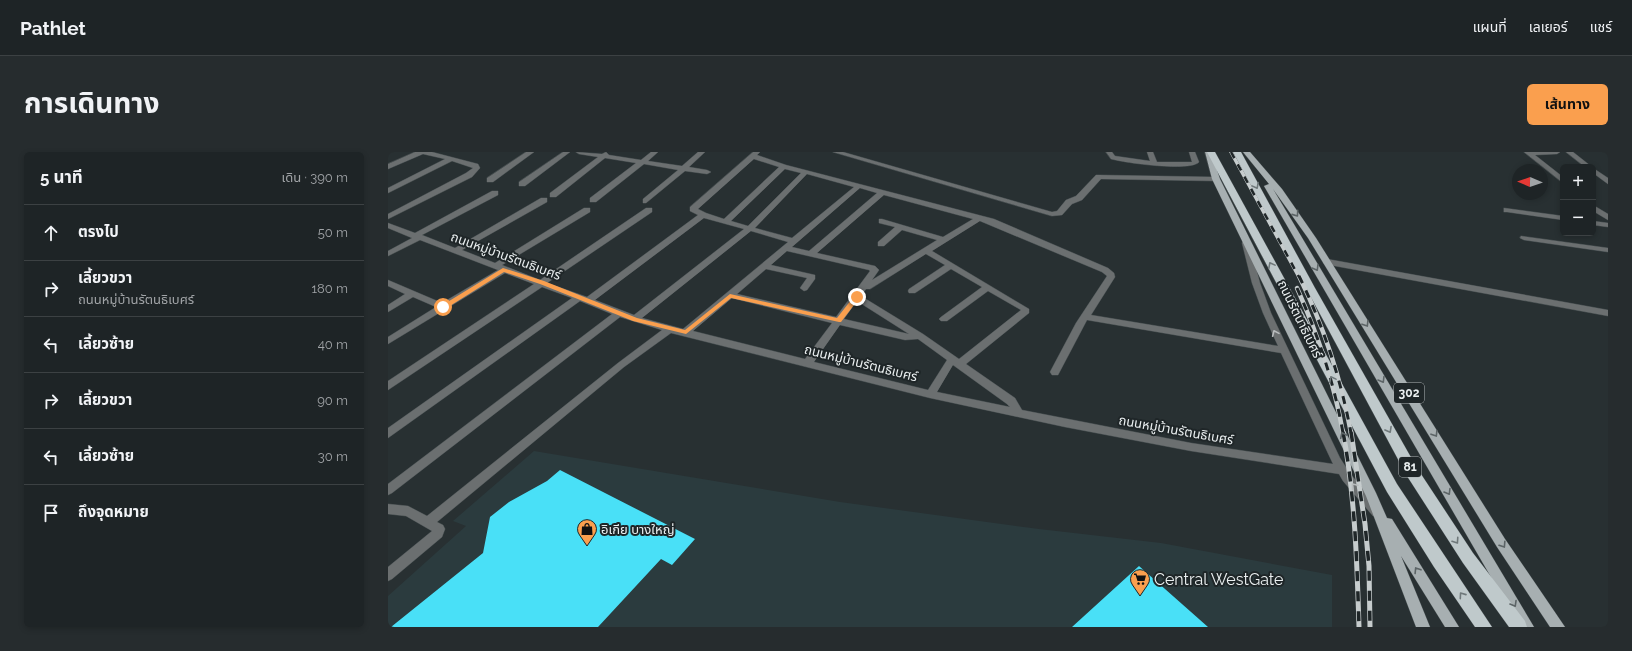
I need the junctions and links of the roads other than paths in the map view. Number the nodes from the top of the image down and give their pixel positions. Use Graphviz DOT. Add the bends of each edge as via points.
graph roads {
  1 [pos="422,152"];
  2 [pos="531,152"];
  3 [pos="567,152"];
  4 [pos="579,152"];
  5 [pos="654,152"];
  6 [pos="702,152"];
  7 [pos="836,152"];
  8 [pos="1109,152"];
  9 [pos="1150,152"];
  10 [pos="1192,152"];
  11 [pos="1210,152"];
  12 [pos="1237,152"];
  13 [pos="1246,152"];
  14 [pos="1557,152"];
  15 [pos="1569,152"];
  16 [pos="1528,153"];
  17 [pos="607,154"];
  18 [pos="755,154"];
  19 [pos="451,159"];
  20 [pos="643,161"];
  21 [pos="1254,162"];
  22 [pos="1154,164"];
  23 [pos="1585,164"];
  24 [pos="784,166"];
  25 [pos="388,167"];
  26 [pos="684,168"];
  27 [pos="806,171"];
  28 [pos="707,172"];
  29 [pos="1596,172"];
  30 [pos="1216,179"];
  31 [pos="1560,179"];
  32 [pos="490,180"];
  33 [pos="1608,182"];
  34 [pos="522,184"];
  35 [pos="860,185"];
  36 [pos="388,191"];
  37 [pos="883,192"];
  38 [pos="495,193"];
  39 [pos="553,195"];
  40 [pos="544,200"];
  41 [pos="593,200"];
  42 [pos="646,201"];
  43 [pos="1596,209"];
  44 [pos="586,210"];
  45 [pos="650,210"];
  46 [pos="1507,210"];
  47 [pos="703,215"];
  48 [pos="388,216"];
  49 [pos="979,218"];
  50 [pos="1560,218"];
  51 [pos="1608,218"];
  52 [pos="882,221"];
  53 [pos="725,222"];
  54 [pos="1596,223"];
  55 [pos="388,225"];
  56 [pos="1608,225"];
  57 [pos="901,226"];
  58 [pos="750,228"];
  59 [pos="1244,235"];
  60 [pos="416,237"];
  61 [pos="1524,238"];
  62 [pos="944,240"];
  63 [pos="793,241"];
  64 [pos="881,244"];
  65 [pos="785,248"];
  66 [pos="1608,250"];
  67 [pos="455,251"];
  68 [pos="927,251"];
  69 [pos="388,254"];
  70 [pos="811,254"];
  71 [pos="1327,262"];
  72 [pos="952,265"];
  73 [pos="765,266"];
  74 [pos="499,268"];
  75 [pos="388,283"];
  76 [pos="542,283"];
  77 [pos="988,287"];
  78 [pos="804,288"];
  79 [pos="912,291"];
  80 [pos="413,293"];
  81 [pos="860,293"];
  82 [pos="730,296"];
  83 [pos="583,299"];
  84 [pos="443,307"];
  85 [pos="388,309"];
  86 [pos="619,313"];
  87 [pos="1608,313"];
  88 [pos="1085,317"];
  89 [pos="635,319"];
  90 [pos="944,319"];
  91 [pos="839,320"];
  92 [pos="670,329"];
  93 [pos="686,332"];
  94 [pos="920,336"];
  95 [pos="388,341"];
  96 [pos="1283,350"];
  97 [pos="955,362"];
  98 [pos="808,363"];
  99 [pos="1055,372"];
  100 [pos="388,386"];
  101 [pos="930,394"];
  102 [pos="1018,412"];
  103 [pos="388,434"];
  104 [pos="1342,470"];
  105 [pos="388,490"];
  106 [pos="1372,496"];
  107 [pos="388,509"];
  108 [pos="1380,515"];
  109 [pos="428,522"];
  110 [pos="388,575"];
  111 [pos="1423,627"];
  112 [pos="1452,627"];
  113 [pos="1484,627"];
  114 [pos="1519,627"];
  115 [pos="1527,627"];
  116 [pos="1558,627"];
  1 -- 19 [label="street"];
  1 -- 25 [label="street"];
  2 -- 32 [label="street"];
  3 -- 34 [label="street"];
  4 -- 17 [label="street"];
  5 -- 20 [label="street"];
  6 -- 26 [label="street"];
  7 -- 30 [label="street" via="1052,214 1059,213 1069,202 1079,198 1099,177"];
  8 -- 22 [label="street" via="1113,158"];
  9 -- 22 [label="street"];
  10 -- 22 [label="street" via="1196,162 1194,164"];
  11 -- 30 [label="main road, ถนนรัตนาธิเบศร์"];
  113 -- 11 [label="highway, 81, one-way" via="1415,526 1364,439"];
  12 -- 114 [label="highway, 81, one-way" via="1430,502"];
  13 -- 21 [label="main road, 302"];
  14 -- 16 [label="street"];
  15 -- 23 [label="street"];
  16 -- 31 [label="street"];
  17 -- 20 [label="street"];
  17 -- 39 [label="street"];
  18 -- 24 [label="street"];
  18 -- 47 [label="street" via="694,206 694,211"];
  19 -- 36 [label="street"];
  19 -- 48 [label="street" via="476,165 477,168 469,175"];
  20 -- 26 [label="street"];
  20 -- 41 [label="street"];
  21 -- 71 [label="main road, 302, one-way" via="1292,209"];
  21 -- 115 [label="main road, one-way"];
  24 -- 27 [label="street"];
  24 -- 53 [label="street"];
  26 -- 28 [label="street"];
  26 -- 42 [label="street"];
  27 -- 35 [label="street"];
  27 -- 58 [label="street"];
  29 -- 33 [label="street"];
  30 -- 59 [label="main road, ถนนรัตนาธิเบศร์"];
  35 -- 37 [label="street"];
  35 -- 63 [label="street"];
  37 -- 49 [label="street"];
  37 -- 70 [label="street"];
  38 -- 60 [label="street"];
  40 -- 67 [label="street"];
  43 -- 51 [label="street"];
  44 -- 74 [label="street"];
  45 -- 76 [label="street"];
  46 -- 50 [label="street"];
  47 -- 53 [label="street"];
  47 -- 83 [label="street"];
  49 -- 62 [label="street"];
  49 -- 88 [label="street" via="1013,230 1108,272 1111,277"];
  52 -- 57 [label="street"];
  53 -- 58 [label="street"];
  54 -- 56 [label="street"];
  55 -- 60 [label="street, ถนนหมู่บ้านรัตนธิเบศร์"];
  57 -- 62 [label="street"];
  57 -- 64 [label="street"];
  58 -- 63 [label="street"];
  58 -- 89 [label="street"];
  96 -- 59 [label="street, one-way" via="1260,296"];
  106 -- 59 [label="main road, ถนนรัตนาธิเบศร์, one-way"];
  60 -- 67 [label="street, ถนนหมู่บ้านรัตนธิเบศร์"];
  60 -- 69 [label="street"];
  61 -- 66 [label="street"];
  62 -- 68 [label="street"];
  63 -- 65 [label="street"];
  65 -- 70 [label="street"];
  65 -- 73 [label="street"];
  67 -- 74 [label="street, ถนนหมู่บ้านรัตนธิเบศร์"];
  68 -- 72 [label="street"];
  68 -- 81 [label="street"];
  70 -- 81 [label="street" via="874,269 875,272"];
  71 -- 87 [label="street"];
  71 -- 116 [label="main road, 302, one-way" via="1501,543"];
  72 -- 77 [label="street"];
  72 -- 79 [label="street"];
  73 -- 78 [label="street" via="812,277"];
  73 -- 82 [label="street"];
  74 -- 76 [label="street, ถนนหมู่บ้านรัตนธิเบศร์"];
  74 -- 84 [label="street"];
  75 -- 80 [label="street"];
  76 -- 83 [label="street, ถนนหมู่บ้านรัตนธิเบศร์"];
  76 -- 100 [label="street"];
  77 -- 90 [label="street"];
  77 -- 97 [label="street" via="1026,312"];
  80 -- 84 [label="street"];
  80 -- 85 [label="street"];
  81 -- 91 [label="street"];
  81 -- 94 [label="street"];
  82 -- 91 [label="street"];
  82 -- 93 [label="street"];
  83 -- 86 [label="street, ถนนหมู่บ้านรัตนธิเบศร์"];
  83 -- 103 [label="street"];
  84 -- 95 [label="street"];
  86 -- 89 [label="street, ถนนหมู่บ้านรัตนธิเบศร์"];
  86 -- 105 [label="street"];
  88 -- 96 [label="street"];
  88 -- 99 [label="street"];
  89 -- 92 [label="street, ถนนหมู่บ้านรัตนธิเบศร์"];
  91 -- 94 [label="street" via="905,337"];
  91 -- 98 [label="street"];
  92 -- 93 [label="street, ถนนหมู่บ้านรัตนธิเบศร์"];
  92 -- 109 [label="street" via="621,365"];
  93 -- 98 [label="street, ถนนหมู่บ้านรัตนธิเบศร์"];
  94 -- 97 [label="street"];
  96 -- 104 [label="street"];
  97 -- 101 [label="street"];
  97 -- 102 [label="street" via="1011,400"];
  98 -- 101 [label="street, ถนนหมู่บ้านรัตนธิเบศร์"];
  101 -- 102 [label="street, ถนนหมู่บ้านรัตนธิเบศร์"];
  102 -- 104 [label="street, ถนนหมู่บ้านรัตนธิเบศร์" via="1191,447"];
  108 -- 104 [label="street, one-way"];
  106 -- 108 [label="main road"];
  112 -- 106 [label="main road, one-way"];
  107 -- 109 [label="street" via="408,511"];
  108 -- 111 [label="main road"];
  109 -- 110 [label="street" via="439,529 438,533"];
}
